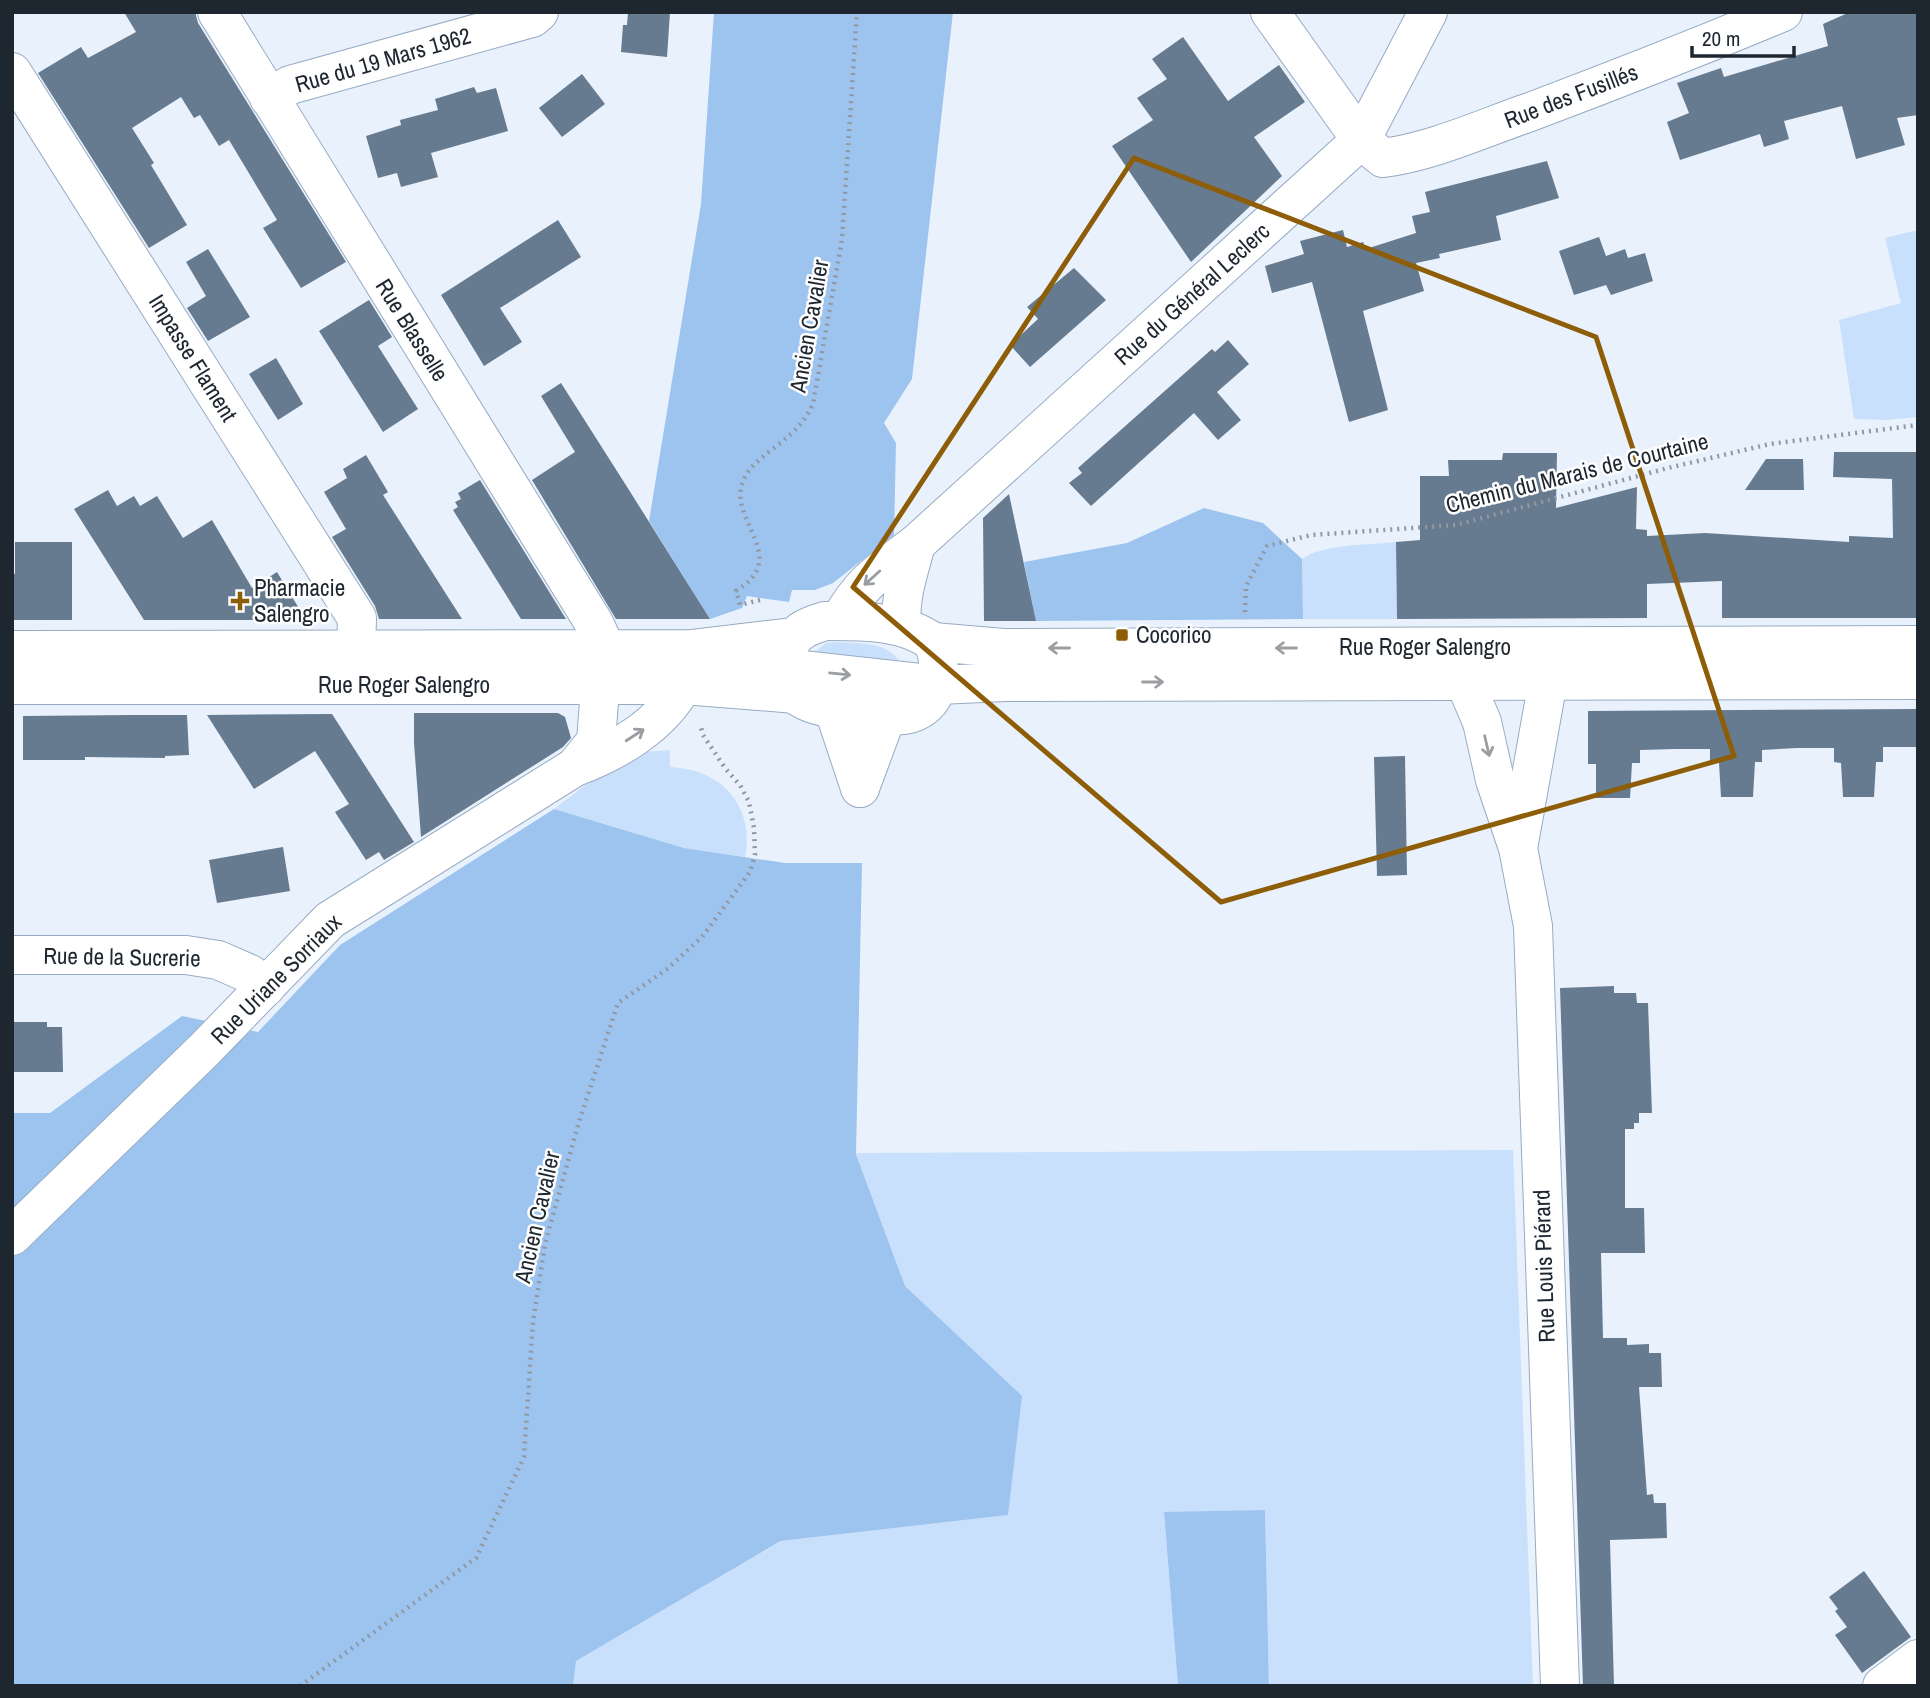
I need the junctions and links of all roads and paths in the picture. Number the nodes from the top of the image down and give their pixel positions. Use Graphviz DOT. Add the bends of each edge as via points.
graph roads {
  1 [pos="217,12"];
  2 [pos="539,12"];
  3 [pos="858,12"];
  4 [pos="1270,12"];
  5 [pos="1427,12"];
  6 [pos="1783,12"];
  7 [pos="12,72"];
  8 [pos="269,98"];
  9 [pos="1361,140"];
  10 [pos="1918,425"];
  11 [pos="916,544"];
  12 [pos="760,600"];
  13 [pos="840,621"];
  14 [pos="917,634"];
  15 [pos="1918,645"];
  16 [pos="1245,648"];
  17 [pos="356,649"];
  18 [pos="606,649"];
  19 [pos="12,650"];
  20 [pos="1918,662"];
  21 [pos="791,666"];
  22 [pos="12,668"];
  23 [pos="1918,680"];
  24 [pos="1548,681"];
  25 [pos="1295,682"];
  26 [pos="1465,682"];
  27 [pos="592,684"];
  28 [pos="12,685"];
  29 [pos="683,685"];
  30 [pos="938,685"];
  31 [pos="834,710"];
  32 [pos="887,715"];
  33 [pos="703,735"];
  34 [pos="575,767"];
  35 [pos="1518,848"];
  36 [pos="12,955"];
  37 [pos="266,987"];
  38 [pos="12,1237"];
  39 [pos="1918,1659"];
  40 [pos="300,1686"];
  41 [pos="1560,1686"];
  42 [pos="1882,1686"];
  1 -- 8 [label="street, Rue Blasselle"];
  2 -- 8 [label="street, Rue du 19 Mars 1962" via="532,18 290,85"];
  3 -- 12 [label="path, Ancien Cavalier" via="842,239 813,404 806,419 749,470 741,486 742,504 759,548 759,565 750,583 736,592 740,605"];
  4 -- 9 [label="street"];
  5 -- 9 [label="street, Rue du Général Leclerc"];
  6 -- 9 [label="street, Rue des Fusillés" via="1678,56 1415,153 1383,158"];
  7 -- 17 [label="street, Impasse Flament" via="357,618"];
  8 -- 18 [label="street, Rue Blasselle"];
  9 -- 11 [label="street, Rue du Général Leclerc"];
  10 -- 16 [label="path, Chemin du Marais de Courtaine" via="1770,444 1456,525 1311,535 1267,546 1246,586"];
  11 -- 13 [label="street, Rue du Général Leclerc, one-way" via="868,580 850,600"];
  11 -- 14 [label="street" via="900,609"];
  13 -- 14 [label="street, Rue Roger Salengro"];
  13 -- 21 [label="street, Rue Roger Salengro" via="800,630"];
  16 -- 14 [label="street, Rue Roger Salengro, one-way" via="1003,648"];
  14 -- 30 [label="street" via="939,663"];
  15 -- 16 [label="street, Rue Roger Salengro, one-way"];
  17 -- 18 [label="street, Rue Roger Salengro"];
  17 -- 19 [label="street, Rue Roger Salengro"];
  18 -- 21 [label="street, Rue Roger Salengro" via="691,649"];
  20 -- 25 [label="street" via="1330,665"];
  21 -- 22 [label="street"];
  21 -- 29 [label="street, Rue Roger Salengro"];
  21 -- 30 [label="street, Rue Roger Salengro, one-way"];
  21 -- 31 [label="street" via="807,703"];
  23 -- 24 [label="street, Rue Roger Salengro"];
  24 -- 26 [label="street, Rue Roger Salengro"];
  24 -- 35 [label="street, Rue Louis Piérard"];
  25 -- 26 [label="street, Rue Roger Salengro"];
  30 -- 25 [label="street, Rue Roger Salengro, one-way"];
  26 -- 35 [label="street, Rue Louis Piérard, one-way" via="1482,722"];
  27 -- 28 [label="street, Rue Roger Salengro"];
  27 -- 29 [label="street, Rue Roger Salengro"];
  27 -- 34 [label="street, Rue Uriane Sorriaux" via="599,702 596,741"];
  34 -- 29 [label="street, Rue Uriane Sorriaux, one-way" via="601,757 654,722"];
  30 -- 32 [label="street" via="928,703 916,711"];
  31 -- 32 [label="street"];
  31 -- 32 [label="street" via="860,789"];
  33 -- 40 [label="path, Ancien Cavalier" via="749,803 755,855 750,872 702,937 667,969 618,1003 545,1244 533,1321 524,1457 476,1558"];
  34 -- 37 [label="street, Rue Uriane Sorriaux" via="330,920"];
  35 -- 41 [label="street, Rue Louis Piérard" via="1533,926"];
  36 -- 37 [label="street, Rue de la Sucrerie" via="186,955 218,960"];
  37 -- 38 [label="street, Rue Uriane Sorriaux"];
  39 -- 42 [label="street"];
}
